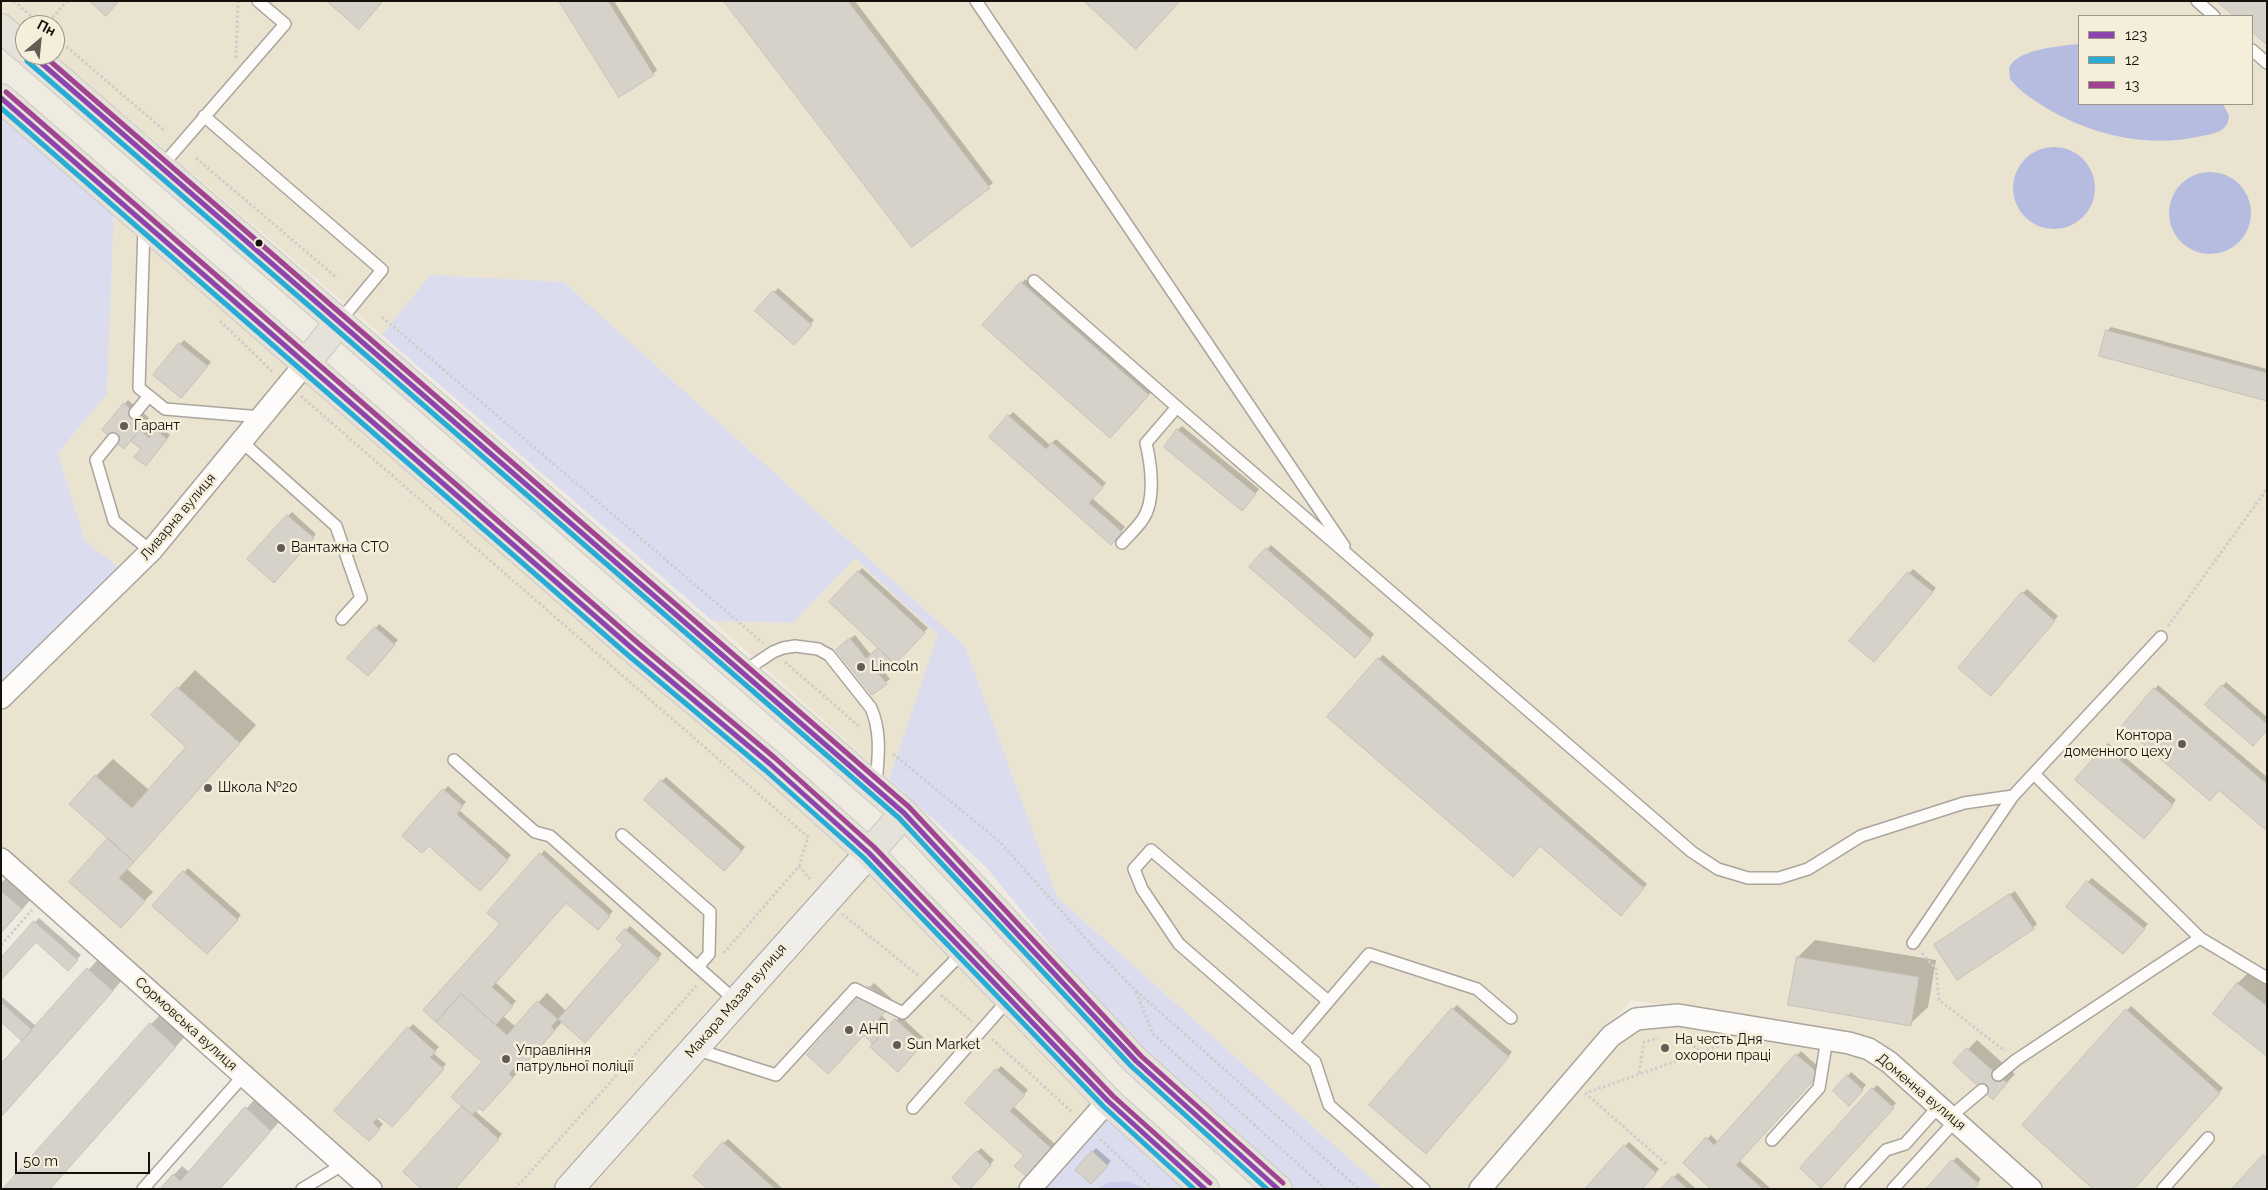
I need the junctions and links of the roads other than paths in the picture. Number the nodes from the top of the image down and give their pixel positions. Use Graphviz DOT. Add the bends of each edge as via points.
graph roads {
  1 [pos="258,1"];
  2 [pos="976,1"];
  3 [pos="2197,1"];
  4 [pos="2213,15"];
  5 [pos="1,28"];
  6 [pos="15,40"];
  7 [pos="2253,51"];
  8 [pos="2267,63"];
  9 [pos="44,65"];
  10 [pos="1,98"];
  11 [pos="204,116"];
  12 [pos="161,166"];
  13 [pos="144,223"];
  14 [pos="1034,281"];
  15 [pos="340,322"];
  16 [pos="306,363"];
  17 [pos="149,396"];
  18 [pos="1177,407"];
  19 [pos="135,413"];
  20 [pos="261,417"];
  21 [pos="113,439"];
  22 [pos="241,441"];
  23 [pos="1122,543"];
  24 [pos="151,551"];
  25 [pos="1354,560"];
  26 [pos="342,619"];
  27 [pos="2160,637"];
  28 [pos="743,672"];
  29 [pos="1,698"];
  30 [pos="454,760"];
  31 [pos="2034,774"];
  32 [pos="876,788"];
  33 [pos="2013,796"];
  34 [pos="904,813"];
  35 [pos="622,835"];
  36 [pos="869,853"];
  37 [pos="1,859"];
  38 [pos="2200,938"];
  39 [pos="1913,943"];
  40 [pos="964,951"];
  41 [pos="702,971"];
  42 [pos="2267,978"];
  43 [pos="1009,998"];
  44 [pos="736,1001"];
  45 [pos="1328,1001"];
  46 [pos="1511,1018"];
  47 [pos="1827,1039"];
  48 [pos="1293,1043"];
  49 [pos="694,1049"];
  50 [pos="244,1075"];
  51 [pos="1998,1075"];
  52 [pos="1982,1090"];
  53 [pos="1108,1101"];
  54 [pos="913,1108"];
  55 [pos="1948,1115"];
  56 [pos="2208,1138"];
  57 [pos="1772,1140"];
  58 [pos="344,1164"];
  59 [pos="1851,1188"];
  60 [pos="2029,1188"];
  61 [pos="143,1189"];
  62 [pos="302,1189"];
  63 [pos="371,1189"];
  64 [pos="569,1189"];
  65 [pos="1030,1189"];
  66 [pos="1206,1189"];
  67 [pos="1278,1189"];
  68 [pos="1424,1189"];
  69 [pos="1480,1189"];
  70 [pos="1893,1189"];
  71 [pos="2162,1189"];
  1 -- 11 [label="lane" via="285,24"];
  2 -- 25 [label="lane"];
  3 -- 4 [label="lane"];
  5 -- 6 [label="main road"];
  7 -- 8 [label="lane"];
  9 -- 12 [label="main road"];
  10 -- 13 [label="main road"];
  11 -- 12 [label="lane"];
  11 -- 15 [label="lane" via="382,270"];
  12 -- 15 [label="main road"];
  13 -- 16 [label="main road"];
  13 -- 17 [label="lane" via="139,388"];
  14 -- 18 [label="lane"];
  15 -- 16 [label="main road, Ливарна вулиця"];
  15 -- 28 [label="main road"];
  16 -- 20 [label="street, Ливарна вулиця"];
  16 -- 36 [label="main road"];
  17 -- 19 [label="lane"];
  17 -- 20 [label="lane" via="165,409"];
  18 -- 23 [label="lane" via="1146,443 1151,485 1148,505 1144,518"];
  18 -- 25 [label="lane"];
  20 -- 22 [label="street, Ливарна вулиця"];
  21 -- 24 [label="lane" via="96,460 114,521"];
  22 -- 24 [label="street, Ливарна вулиця"];
  22 -- 26 [label="lane" via="336,526 361,598"];
  24 -- 29 [label="street, Ливарна вулиця"];
  25 -- 33 [label="lane" via="1692,852 1718,869 1748,878 1779,878 1808,869 1861,836 1964,803"];
  27 -- 31 [label="lane"];
  28 -- 32 [label="main road"];
  28 -- 32 [label="lane" via="773,652 795,646 807,646 829,655 871,708 877,725"];
  30 -- 41 [label="lane" via="535,832 550,836"];
  31 -- 33 [label="lane"];
  31 -- 38 [label="lane"];
  32 -- 34 [label="main road"];
  33 -- 39 [label="lane"];
  34 -- 36 [label="main road, Макара Мазая вулиця"];
  34 -- 67 [label="main road" via="1136,1061"];
  35 -- 41 [label="lane" via="710,912 709,954"];
  36 -- 40 [label="main road"];
  36 -- 44 [label="main road, Макара Мазая вулиця"];
  37 -- 50 [label="street, Сормовська вулиця"];
  38 -- 42 [label="lane"];
  38 -- 51 [label="lane"];
  40 -- 43 [label="main road"];
  40 -- 49 [label="lane" via="904,1013 855,989 776,1075"];
  41 -- 44 [label="lane"];
  43 -- 53 [label="main road"];
  43 -- 54 [label="lane"];
  44 -- 49 [label="main road, Макара Мазая вулиця"];
  45 -- 46 [label="lane" via="1369,954 1477,989"];
  45 -- 48 [label="lane"];
  45 -- 48 [label="lane" via="1151,850 1134,869 1142,889 1179,944"];
  47 -- 55 [label="street, Доменна вулиця" via="1878,1054"];
  47 -- 57 [label="lane" via="1819,1088"];
  47 -- 69 [label="street, Доменна вулиця" via="1678,1015 1636,1019 1611,1036"];
  48 -- 68 [label="lane" via="1316,1062 1330,1104"];
  49 -- 64 [label="main road, Макара Мазая вулиця"];
  50 -- 58 [label="street, Сормовська вулиця"];
  50 -- 61 [label="lane"];
  52 -- 55 [label="lane"];
  53 -- 65 [label="street"];
  53 -- 66 [label="main road"];
  55 -- 59 [label="lane" via="1905,1144 1886,1150"];
  55 -- 60 [label="street, Доменна вулиця"];
  55 -- 70 [label="lane"];
  56 -- 71 [label="lane"];
  58 -- 62 [label="lane"];
  58 -- 63 [label="street, Сормовська вулиця"];
}
